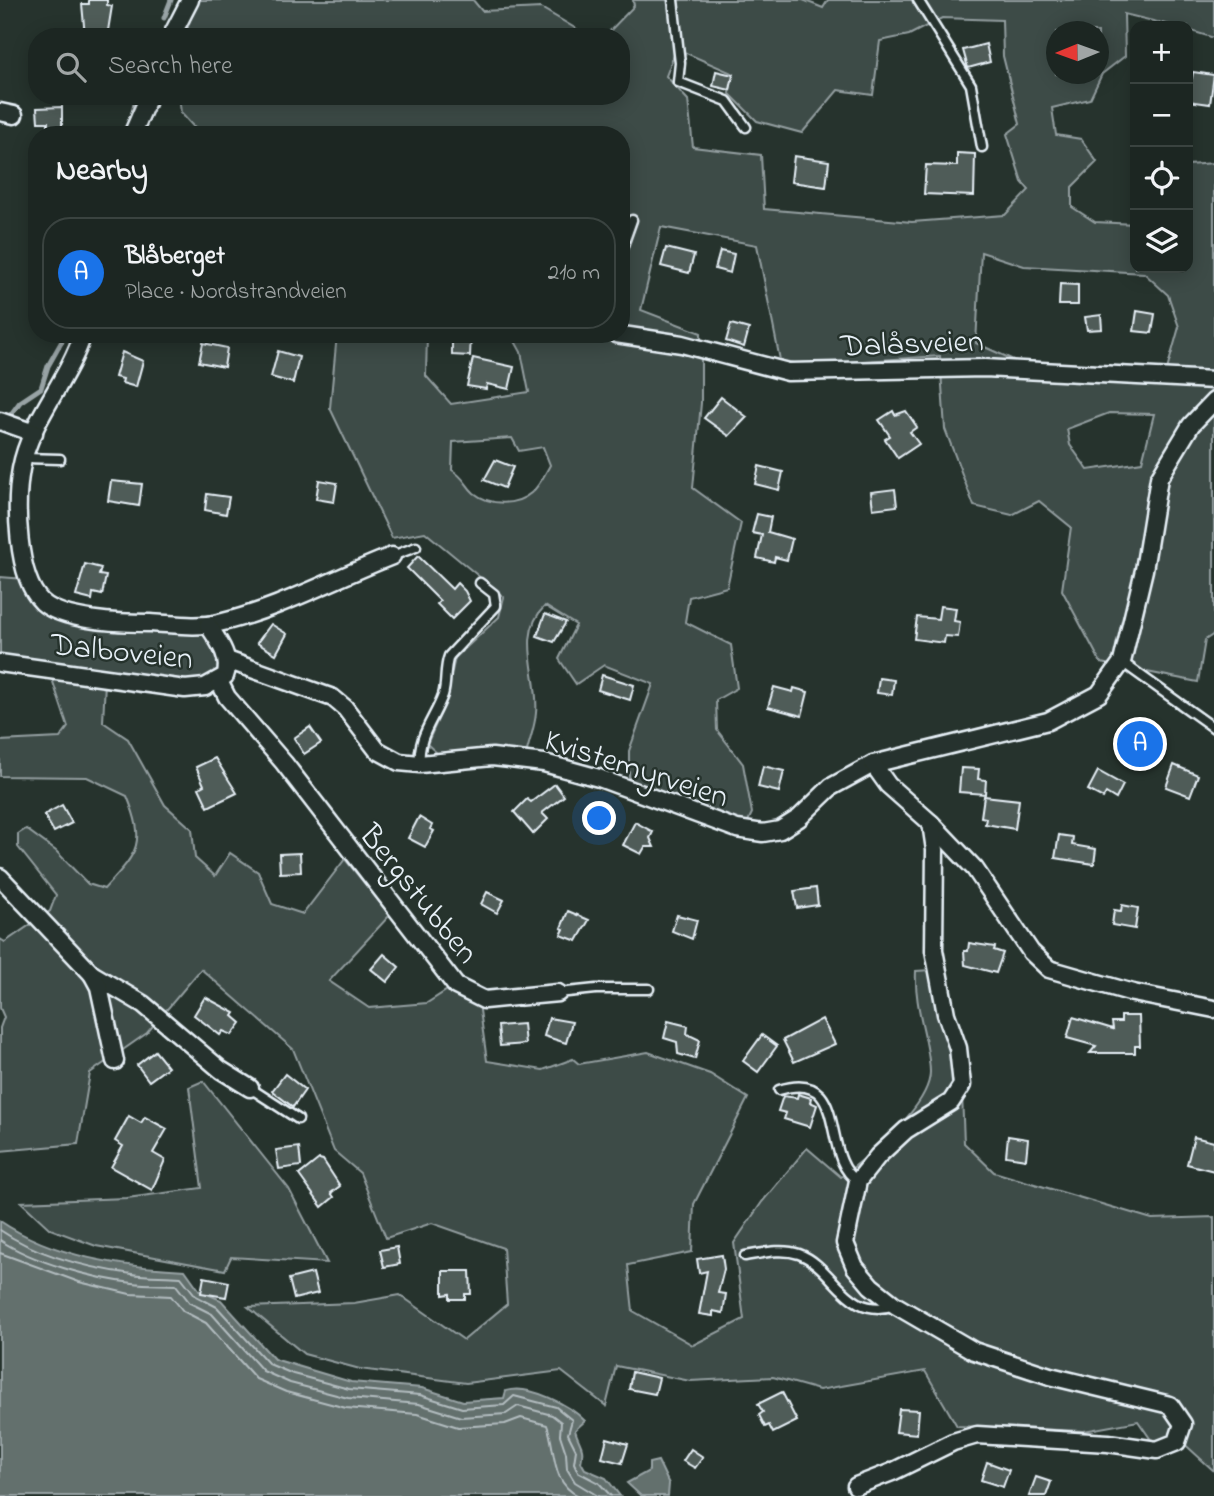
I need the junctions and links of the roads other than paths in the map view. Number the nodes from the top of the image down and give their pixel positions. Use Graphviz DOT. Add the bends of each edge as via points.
graph roads {
  1 [pos="190,0"];
  2 [pos="673,0"];
  3 [pos="918,0"];
  4 [pos="176,28"];
  5 [pos="145,105"];
  6 [pos="136,126"];
  7 [pos="746,128"];
  8 [pos="982,147"];
  9 [pos="632,220"];
  10 [pos="630,226"];
  11 [pos="630,336"];
  12 [pos="80,343"];
  13 [pos="1214,380"];
  14 [pos="1214,401"];
  15 [pos="0,421"];
  16 [pos="34,433"];
  17 [pos="24,458"];
  18 [pos="60,459"];
  19 [pos="416,547"];
  20 [pos="392,556"];
  21 [pos="480,583"];
  22 [pos="208,625"];
  23 [pos="227,660"];
  24 [pos="1122,662"];
  25 [pos="0,663"];
  26 [pos="219,681"];
  27 [pos="1214,728"];
  28 [pos="420,764"];
  29 [pos="873,764"];
  30 [pos="931,823"];
  31 [pos="0,877"];
  32 [pos="92,974"];
  33 [pos="649,989"];
  34 [pos="558,993"];
  35 [pos="1214,1009"];
  36 [pos="115,1061"];
  37 [pos="250,1088"];
  38 [pos="779,1090"];
  39 [pos="298,1119"];
  40 [pos="858,1181"];
  41 [pos="745,1256"];
  42 [pos="895,1305"];
  43 [pos="856,1486"];
  1 -- 4 [label="street"];
  2 -- 7 [label="lane" via="678,82 727,100"];
  3 -- 8 [label="lane" via="971,85"];
  5 -- 6 [label="street"];
  9 -- 10 [label="lane"];
  11 -- 13 [label="street, Dalåsveien" via="705,349 788,372 985,368"];
  12 -- 16 [label="street, Dalboveien" via="69,372"];
  14 -- 24 [label="street" via="1191,425 1156,486 1144,569"];
  15 -- 16 [label="street"];
  16 -- 17 [label="street, Dalboveien"];
  17 -- 18 [label="lane"];
  17 -- 22 [label="street, Dalboveien" via="19,489 21,547 28,578 42,601 61,612 115,622"];
  19 -- 20 [label="lane"];
  20 -- 22 [label="street" via="285,600"];
  21 -- 28 [label="lane" via="494,594 496,606 449,656 444,693 422,737"];
  22 -- 23 [label="street, Dalboveien"];
  23 -- 26 [label="street, Dalboveien" via="227,672"];
  23 -- 28 [label="street, Kvistemyrveien" via="333,698 377,750 399,762"];
  24 -- 27 [label="lane"];
  24 -- 29 [label="street, Kvistemyrveien" via="1098,694 1048,720"];
  25 -- 26 [label="street, Dalboveien" via="185,689"];
  26 -- 34 [label="street, Bergstubben" via="227,697 276,753 456,986 484,1000"];
  28 -- 29 [label="street, Kvistemyrveien" via="492,757 544,763 763,834 792,824 831,787"];
  29 -- 30 [label="street" via="888,785"];
  30 -- 35 [label="street" via="975,869 1031,952 1049,969 1133,993"];
  30 -- 40 [label="street" via="934,950 946,1014 958,1048 962,1085 951,1102 906,1130"];
  31 -- 32 [label="street"];
  32 -- 36 [label="street"];
  32 -- 37 [label="street" via="143,1004"];
  33 -- 34 [label="lane, Bergstubben"];
  37 -- 39 [label="lane"];
  38 -- 40 [label="lane" via="800,1086 821,1096 830,1111 839,1159 849,1177"];
  40 -- 42 [label="street" via="845,1243 855,1267"];
  41 -- 42 [label="lane" via="779,1251 801,1254 852,1300 878,1308"];
  42 -- 43 [label="street" via="974,1351 1050,1376 1170,1405 1183,1424 1182,1434 1177,1442 1157,1450 977,1435"];
}
